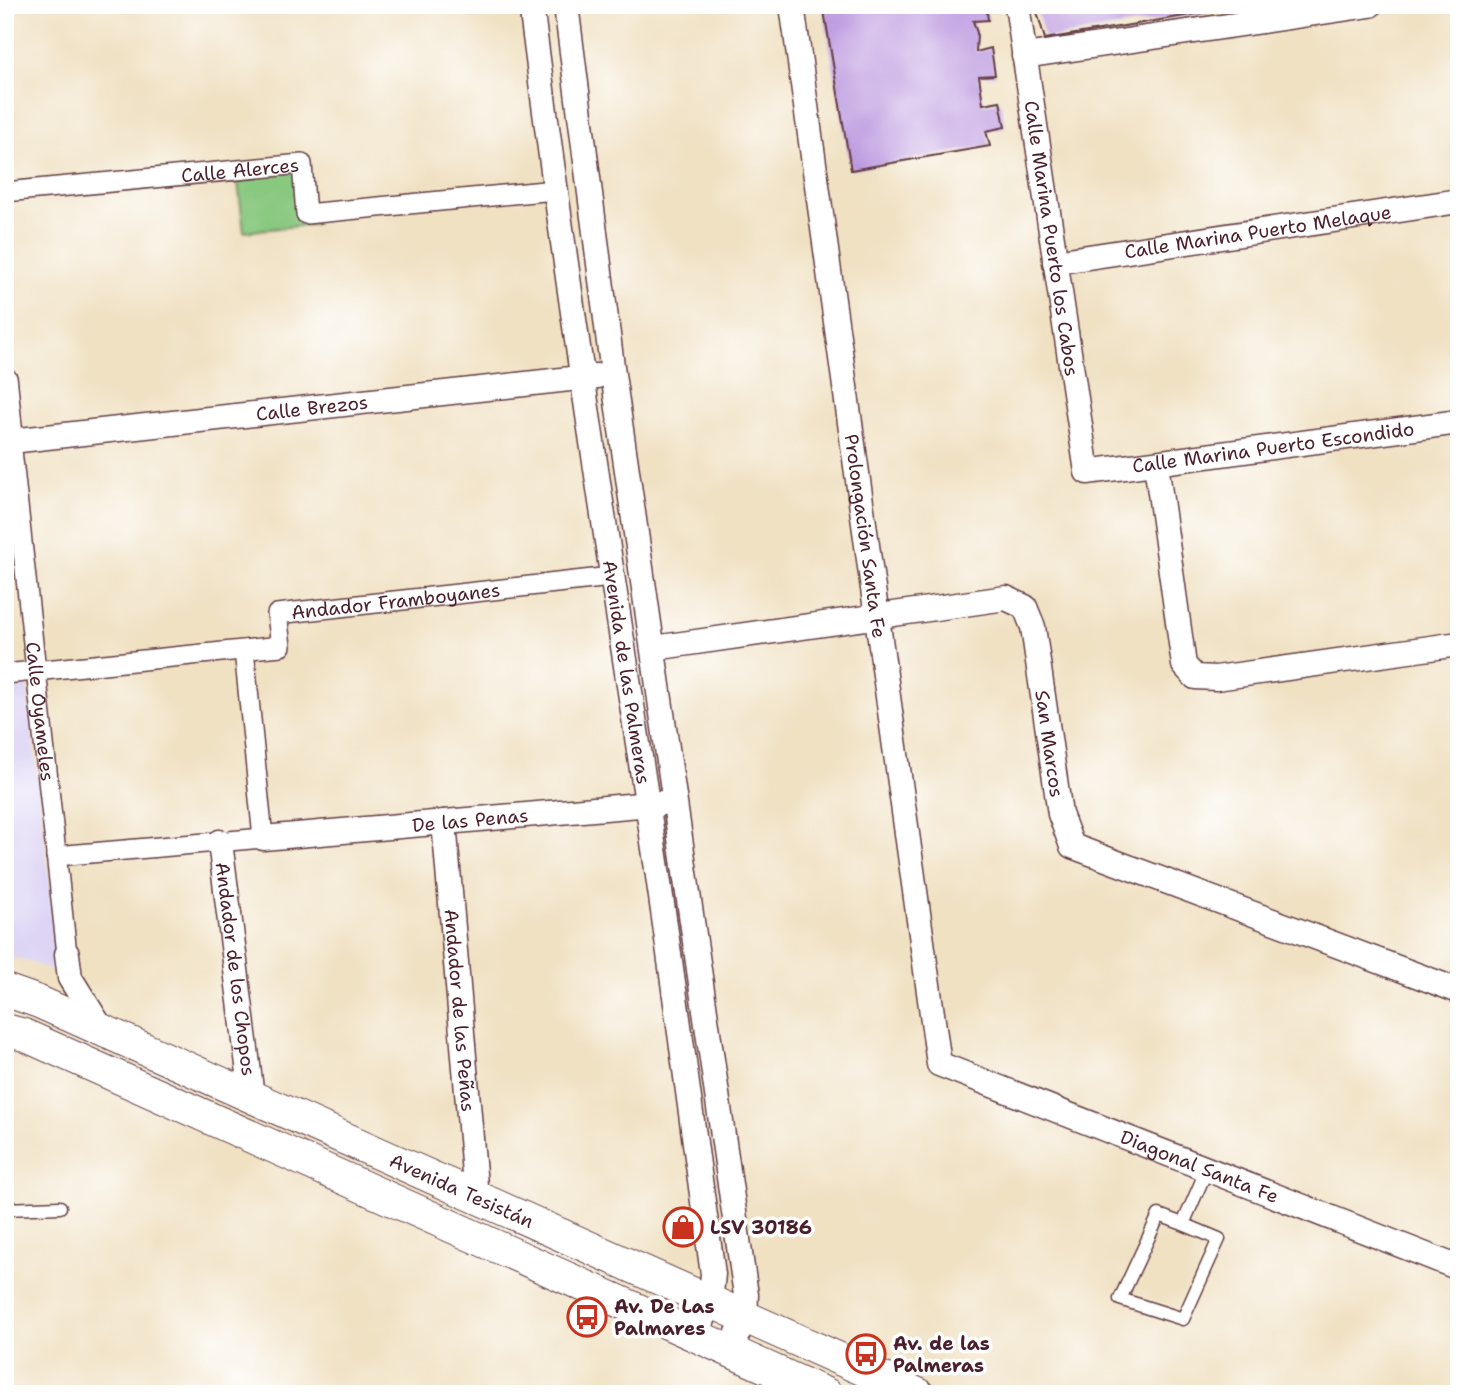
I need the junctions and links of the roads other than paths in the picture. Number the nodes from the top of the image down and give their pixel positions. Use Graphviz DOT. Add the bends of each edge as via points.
graph roads {
  1 [pos="531,5"];
  2 [pos="566,5"];
  3 [pos="792,5"];
  4 [pos="1017,5"];
  5 [pos="1370,5"];
  6 [pos="1024,56"];
  7 [pos="555,190"];
  8 [pos="5,192"];
  9 [pos="1459,201"];
  10 [pos="1055,262"];
  11 [pos="613,374"];
  12 [pos="582,378"];
  13 [pos="5,380"];
  14 [pos="1459,422"];
  15 [pos="8,441"];
  16 [pos="1156,464"];
  17 [pos="1087,472"];
  18 [pos="611,578"];
  19 [pos="877,616"];
  20 [pos="1459,644"];
  21 [pos="654,648"];
  22 [pos="244,650"];
  23 [pos="36,672"];
  24 [pos="5,674"];
  25 [pos="677,802"];
  26 [pos="647,805"];
  27 [pos="444,822"];
  28 [pos="263,838"];
  29 [pos="220,842"];
  30 [pos="56,856"];
  31 [pos="67,954"];
  32 [pos="5,990"];
  33 [pos="1459,991"];
  34 [pos="5,1030"];
  35 [pos="103,1032"];
  36 [pos="939,1064"];
  37 [pos="252,1097"];
  38 [pos="1208,1169"];
  39 [pos="476,1197"];
  40 [pos="60,1207"];
  41 [pos="5,1209"];
  42 [pos="1183,1224"];
  43 [pos="1459,1268"];
  44 [pos="710,1303"];
  45 [pos="745,1317"];
  46 [pos="696,1336"];
  47 [pos="730,1352"];
  48 [pos="826,1394"];
  49 [pos="918,1394"];
  1 -- 7 [label="street, Avenida de las Palmeras"];
  2 -- 11 [label="street, Avenida de las Palmeras"];
  3 -- 19 [label="street, Prolongación Santa Fe"];
  4 -- 6 [label="street, Calle Marina Puerto los Cabos"];
  5 -- 6 [label="street"];
  6 -- 10 [label="street, Calle Marina Puerto los Cabos"];
  7 -- 8 [label="street, Calle Alerces" via="306,214 302,164"];
  7 -- 12 [label="street, Avenida de las Palmeras"];
  9 -- 10 [label="street, Calle Marina Puerto Melaque"];
  10 -- 17 [label="street, Calle Marina Puerto los Cabos"];
  11 -- 12 [label="street, Calle Brezos"];
  11 -- 21 [label="street, Avenida de las Palmeras"];
  12 -- 15 [label="street, Calle Brezos"];
  12 -- 18 [label="street, Avenida de las Palmeras"];
  13 -- 15 [label="street, Calle Oyameles"];
  14 -- 16 [label="street, Calle Marina Puerto Escondido"];
  15 -- 23 [label="street, Calle Oyameles"];
  16 -- 17 [label="street, Calle Marina Puerto Escondido"];
  16 -- 20 [label="street" via="1184,665 1195,677 1216,678"];
  18 -- 22 [label="street, Andador Framboyanes" via="277,614 281,646"];
  18 -- 26 [label="street, Avenida de las Palmeras"];
  19 -- 21 [label="street, San Marcos"];
  19 -- 33 [label="street, San Marcos" via="1006,598 1025,607 1032,626 1060,814 1072,846"];
  19 -- 36 [label="street, Prolongación Santa Fe"];
  21 -- 25 [label="street, Avenida de las Palmeras"];
  22 -- 23 [label="street, Andador Framboyanes"];
  22 -- 28 [label="street"];
  23 -- 24 [label="street, Andador Framboyanes"];
  23 -- 30 [label="street, Calle Oyameles"];
  25 -- 26 [label="street, De las Penas"];
  25 -- 45 [label="street, Avenida de las Palmeras" via="746,1295"];
  26 -- 27 [label="street, De las Penas"];
  26 -- 44 [label="street, Avenida de las Palmeras" via="713,1274"];
  27 -- 28 [label="street, De las Penas"];
  27 -- 39 [label="street, Andador de las Peñas"];
  28 -- 29 [label="street"];
  29 -- 30 [label="street"];
  29 -- 37 [label="street, Andador de los Chopos"];
  30 -- 31 [label="street, Calle Oyameles"];
  31 -- 35 [label="street, Calle Oyameles" via="70,978"];
  32 -- 35 [label="street, Avenida Tesistán"];
  34 -- 46 [label="street, Avenida Tesistán"];
  35 -- 37 [label="street, Avenida Tesistán"];
  36 -- 38 [label="street, Diagonal Santa Fe"];
  37 -- 39 [label="street, Avenida Tesistán"];
  38 -- 42 [label="lane"];
  38 -- 43 [label="street, Diagonal Santa Fe"];
  39 -- 44 [label="street, Avenida Tesistán"];
  40 -- 41 [label="lane"];
  42 -- 42 [label="lane" via="1159,1215 1121,1299 1183,1319 1219,1239"];
  44 -- 45 [label="street, Avenida Tesistán"];
  44 -- 46 [label="street, Avenida de las Palmeras"];
  45 -- 47 [label="street"];
  45 -- 49 [label="street, Avenida Tesistán"];
  46 -- 47 [label="street, Avenida Tesistán"];
  47 -- 48 [label="street, Avenida Tesistán"];
}
